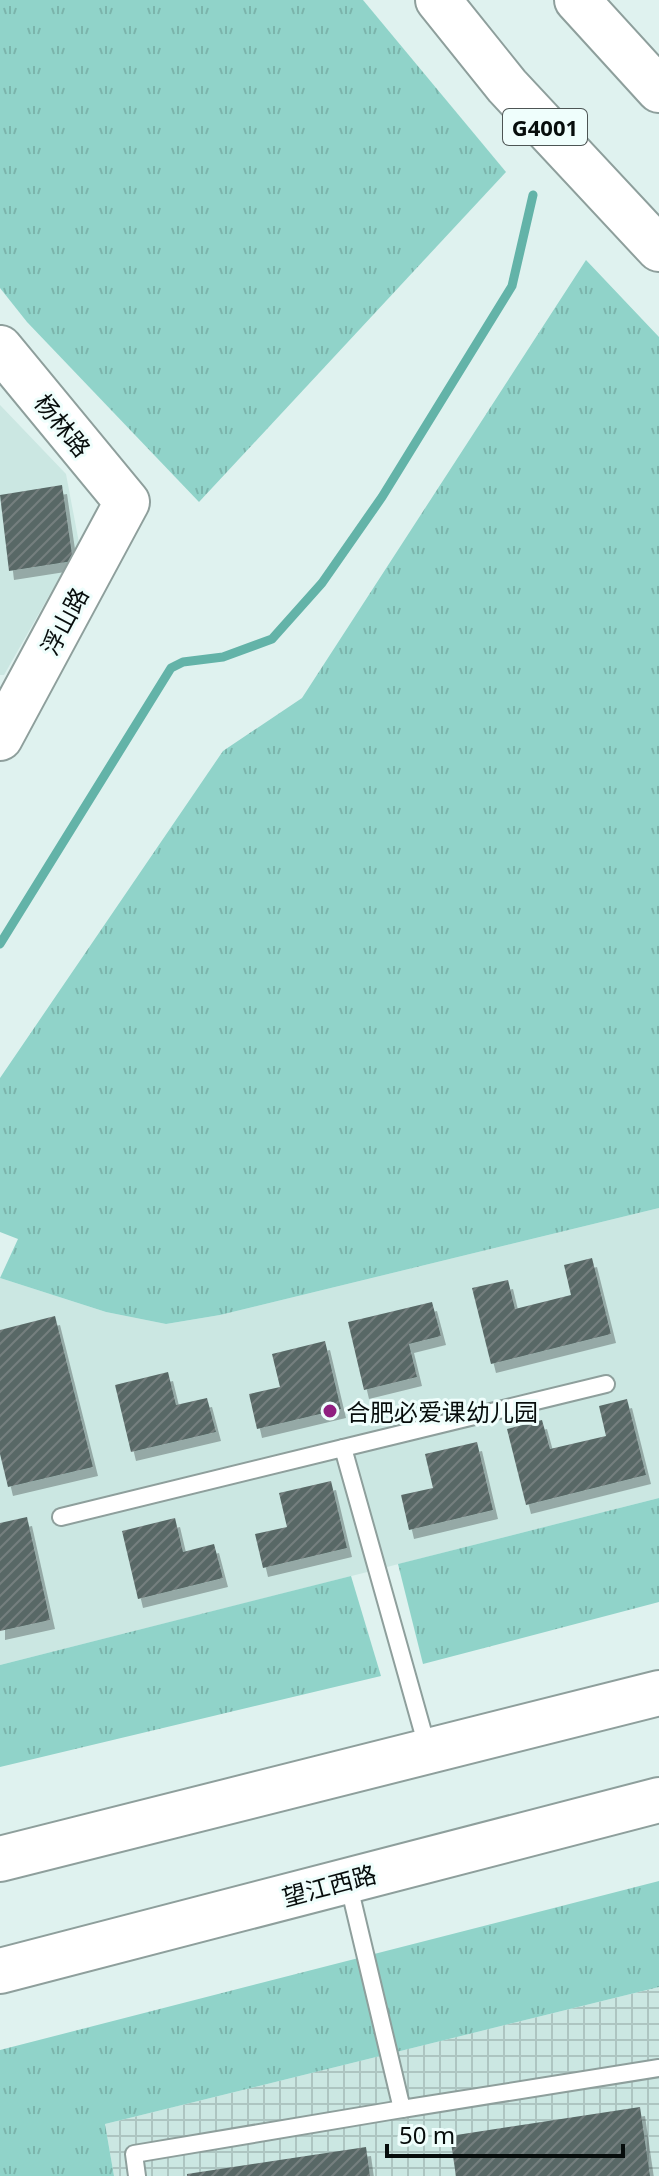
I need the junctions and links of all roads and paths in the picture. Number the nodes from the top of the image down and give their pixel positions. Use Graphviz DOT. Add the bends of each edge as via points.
graph roads {
  1 [pos="438,0"];
  2 [pos="577,0"];
  3 [pos="659,90"];
  4 [pos="659,249"];
  5 [pos="0,348"];
  6 [pos="127,502"];
  7 [pos="0,738"];
  8 [pos="606,1384"];
  9 [pos="343,1448"];
  10 [pos="61,1517"];
  11 [pos="659,1693"];
  12 [pos="429,1751"];
  13 [pos="659,1800"];
  14 [pos="0,1859"];
  15 [pos="348,1880"];
  16 [pos="0,1971"];
  17 [pos="659,2068"];
  18 [pos="402,2109"];
  19 [pos="137,2176"];
  1 -- 4 [label="main road, G4001" via="507,86"];
  2 -- 3 [label="main road"];
  5 -- 6 [label="main road, 杨林路"];
  6 -- 7 [label="main road, 浮山路"];
  8 -- 9 [label="lane"];
  9 -- 10 [label="lane"];
  9 -- 12 [label="lane"];
  11 -- 12 [label="main road"];
  12 -- 14 [label="main road"];
  13 -- 15 [label="main road, 望江西路"];
  15 -- 16 [label="main road, 望江西路"];
  15 -- 18 [label="lane"];
  17 -- 18 [label="lane"];
  18 -- 19 [label="lane" via="134,2154"];
}
